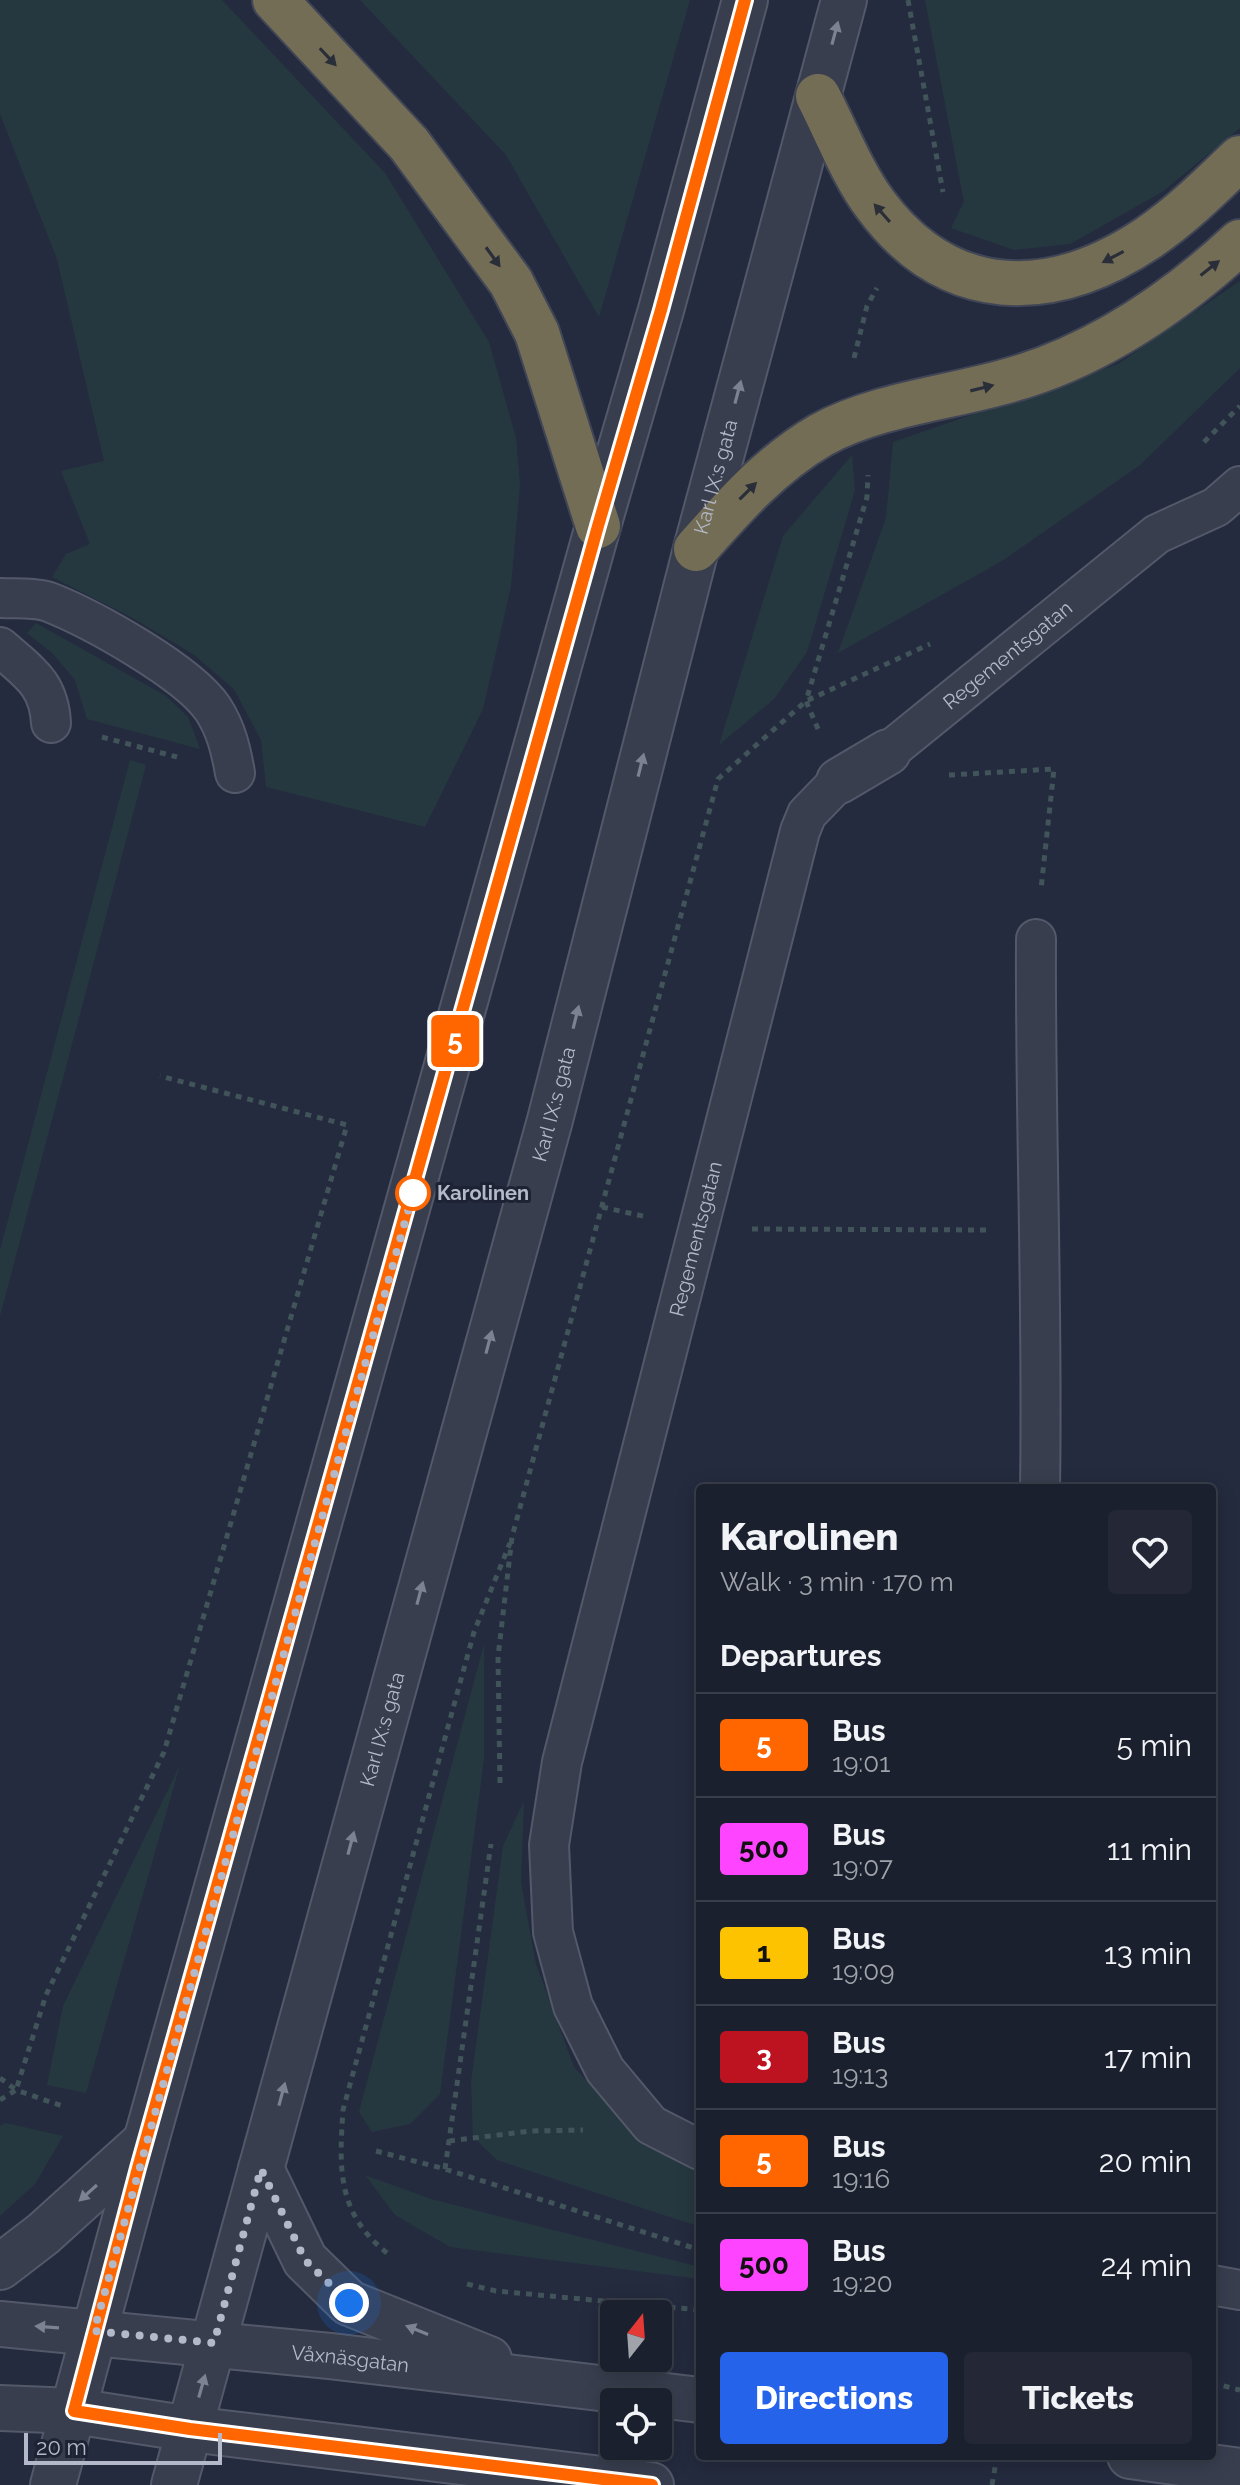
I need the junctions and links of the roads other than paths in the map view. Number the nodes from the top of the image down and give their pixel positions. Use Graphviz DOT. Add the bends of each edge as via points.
graph roads {
  1 [pos="275,0"];
  2 [pos="745,0"];
  3 [pos="844,0"];
  4 [pos="818,96"];
  5 [pos="1240,158"];
  6 [pos="1240,242"];
  7 [pos="1240,486"];
  8 [pos="598,526"];
  9 [pos="696,549"];
  10 [pos="0,598"];
  11 [pos="0,647"];
  12 [pos="51,723"];
  13 [pos="888,752"];
  14 [pos="235,773"];
  15 [pos="839,781"];
  16 [pos="1036,939"];
  17 [pos="1040,1484"];
  18 [pos="146,2141"];
  19 [pos="696,2148"];
  20 [pos="261,2169"];
  21 [pos="0,2267"];
  22 [pos="1216,2286"];
  23 [pos="1240,2290"];
  24 [pos="0,2324"];
  25 [pos="94,2331"];
  26 [pos="214,2343"];
  27 [pos="541,2380"];
  28 [pos="696,2399"];
  29 [pos="0,2408"];
  30 [pos="74,2411"];
  31 [pos="190,2429"];
  32 [pos="1159,2460"];
  33 [pos="1240,2471"];
  34 [pos="53,2485"];
  35 [pos="174,2485"];
  36 [pos="651,2485"];
  1 -- 8 [label="highway, one-way" via="409,144 511,282 537,333"];
  2 -- 8 [label="street"];
  4 -- 3 [label="street, Karl IX:s gata, one-way"];
  5 -- 4 [label="highway, one-way" via="1148,238 1088,270 1039,283 992,283 944,268 909,243 873,203"];
  9 -- 4 [label="street, Karl IX:s gata, one-way"];
  9 -- 6 [label="highway, one-way" via="747,491 822,435 858,419 1011,380 1072,358 1146,318"];
  7 -- 13 [label="lane, Regementsgatan" via="1216,507 1157,534"];
  8 -- 18 [label="street"];
  20 -- 9 [label="street, Karl IX:s gata, one-way" via="550,1120"];
  10 -- 14 [label="lane" via="46,601 186,681 213,710 229,741"];
  11 -- 12 [label="lane" via="38,681 50,703"];
  13 -- 15 [label="street, Regementsgatan"];
  15 -- 19 [label="lane, Regementsgatan" via="807,814 800,831 562,1762 549,1845 553,1932 573,2006 605,2070 651,2125"];
  16 -- 17 [label="lane"];
  18 -- 21 [label="street, one-way"];
  18 -- 25 [label="street"];
  20 -- 26 [label="street, Karl IX:s gata"];
  27 -- 20 [label="street, one-way" via="349,2303 305,2260"];
  22 -- 23 [label="lane"];
  25 -- 24 [label="street, Våxnäsgatan, one-way"];
  25 -- 26 [label="street, Våxnäsgatan"];
  25 -- 30 [label="street"];
  26 -- 27 [label="street, Våxnäsgatan"];
  31 -- 26 [label="street, Karl IX:s gata, one-way"];
  27 -- 28 [label="street, Våxnäsgatan"];
  29 -- 30 [label="street"];
  30 -- 31 [label="street"];
  30 -- 34 [label="street"];
  31 -- 35 [label="street, Karl IX:s gata"];
  31 -- 36 [label="street"];
  32 -- 33 [label="street"];
}
